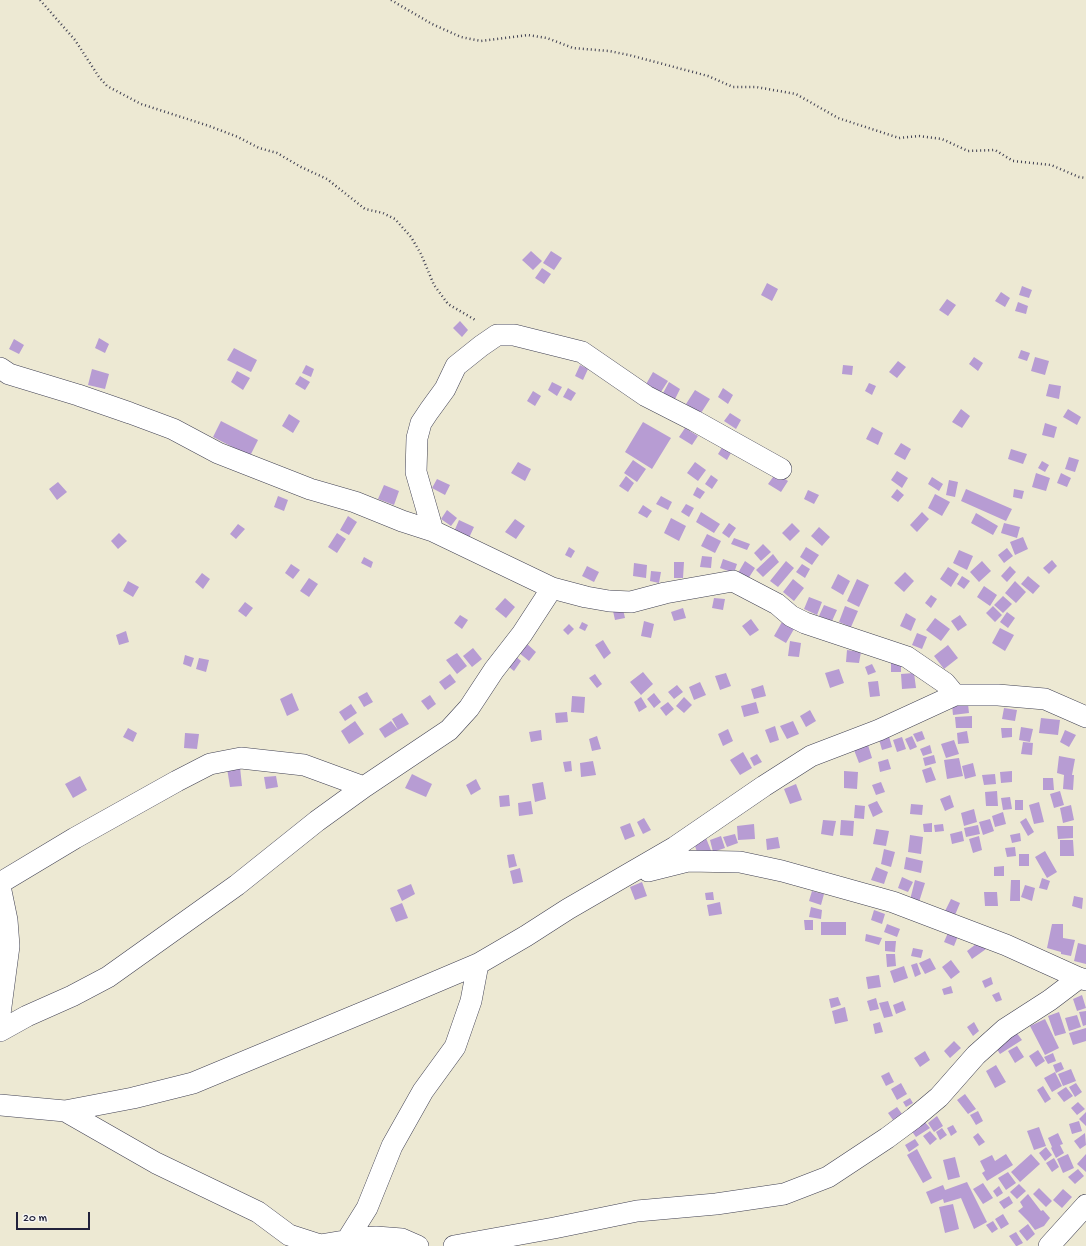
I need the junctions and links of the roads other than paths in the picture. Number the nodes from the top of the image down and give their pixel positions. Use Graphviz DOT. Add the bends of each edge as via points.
graph roads {
  1 [pos="0,368"];
  2 [pos="781,469"];
  3 [pos="433,531"];
  4 [pos="552,588"];
  5 [pos="955,695"];
  6 [pos="1086,717"];
  7 [pos="364,787"];
  8 [pos="626,876"];
  9 [pos="0,885"];
  10 [pos="478,964"];
  11 [pos="1082,979"];
  12 [pos="0,1014"];
  13 [pos="0,1031"];
  14 [pos="0,1105"];
  15 [pos="65,1111"];
  16 [pos="1086,1205"];
  17 [pos="347,1240"];
  18 [pos="418,1246"];
  19 [pos="454,1246"];
  20 [pos="1049,1246"];
  1 -- 3 [label="street" via="9,374 137,415 218,453 310,489 355,502"];
  2 -- 3 [label="street" via="646,396 582,352 514,335 497,335 456,366 446,390 421,423 417,438 416,472"];
  3 -- 4 [label="street"];
  4 -- 5 [label="street" via="609,602 632,602 665,593 733,582 777,604 791,616 805,623 907,657 945,684"];
  4 -- 7 [label="street" via="469,708 449,730"];
  5 -- 6 [label="street" via="998,694 1045,700"];
  5 -- 8 [label="street" via="879,730 811,756 675,847"];
  7 -- 9 [label="street" via="304,765 241,758 210,764 75,838"];
  7 -- 13 [label="street" via="237,885 108,977"];
  8 -- 10 [label="street"];
  8 -- 11 [label="street" via="688,861 740,862 782,871 893,902 1006,945"];
  9 -- 12 [label="street" via="9,946"];
  10 -- 15 [label="street" via="193,1083"];
  10 -- 17 [label="street" via="471,1001 455,1047 423,1091 392,1146 367,1208"];
  11 -- 19 [label="street" via="1005,1029 976,1055 939,1097 914,1118 828,1177 784,1194 716,1204 637,1211"];
  14 -- 15 [label="street"];
  15 -- 17 [label="street" via="156,1163 258,1212 289,1234 320,1245"];
  16 -- 20 [label="street"];
  17 -- 18 [label="street" via="402,1239"];
}
